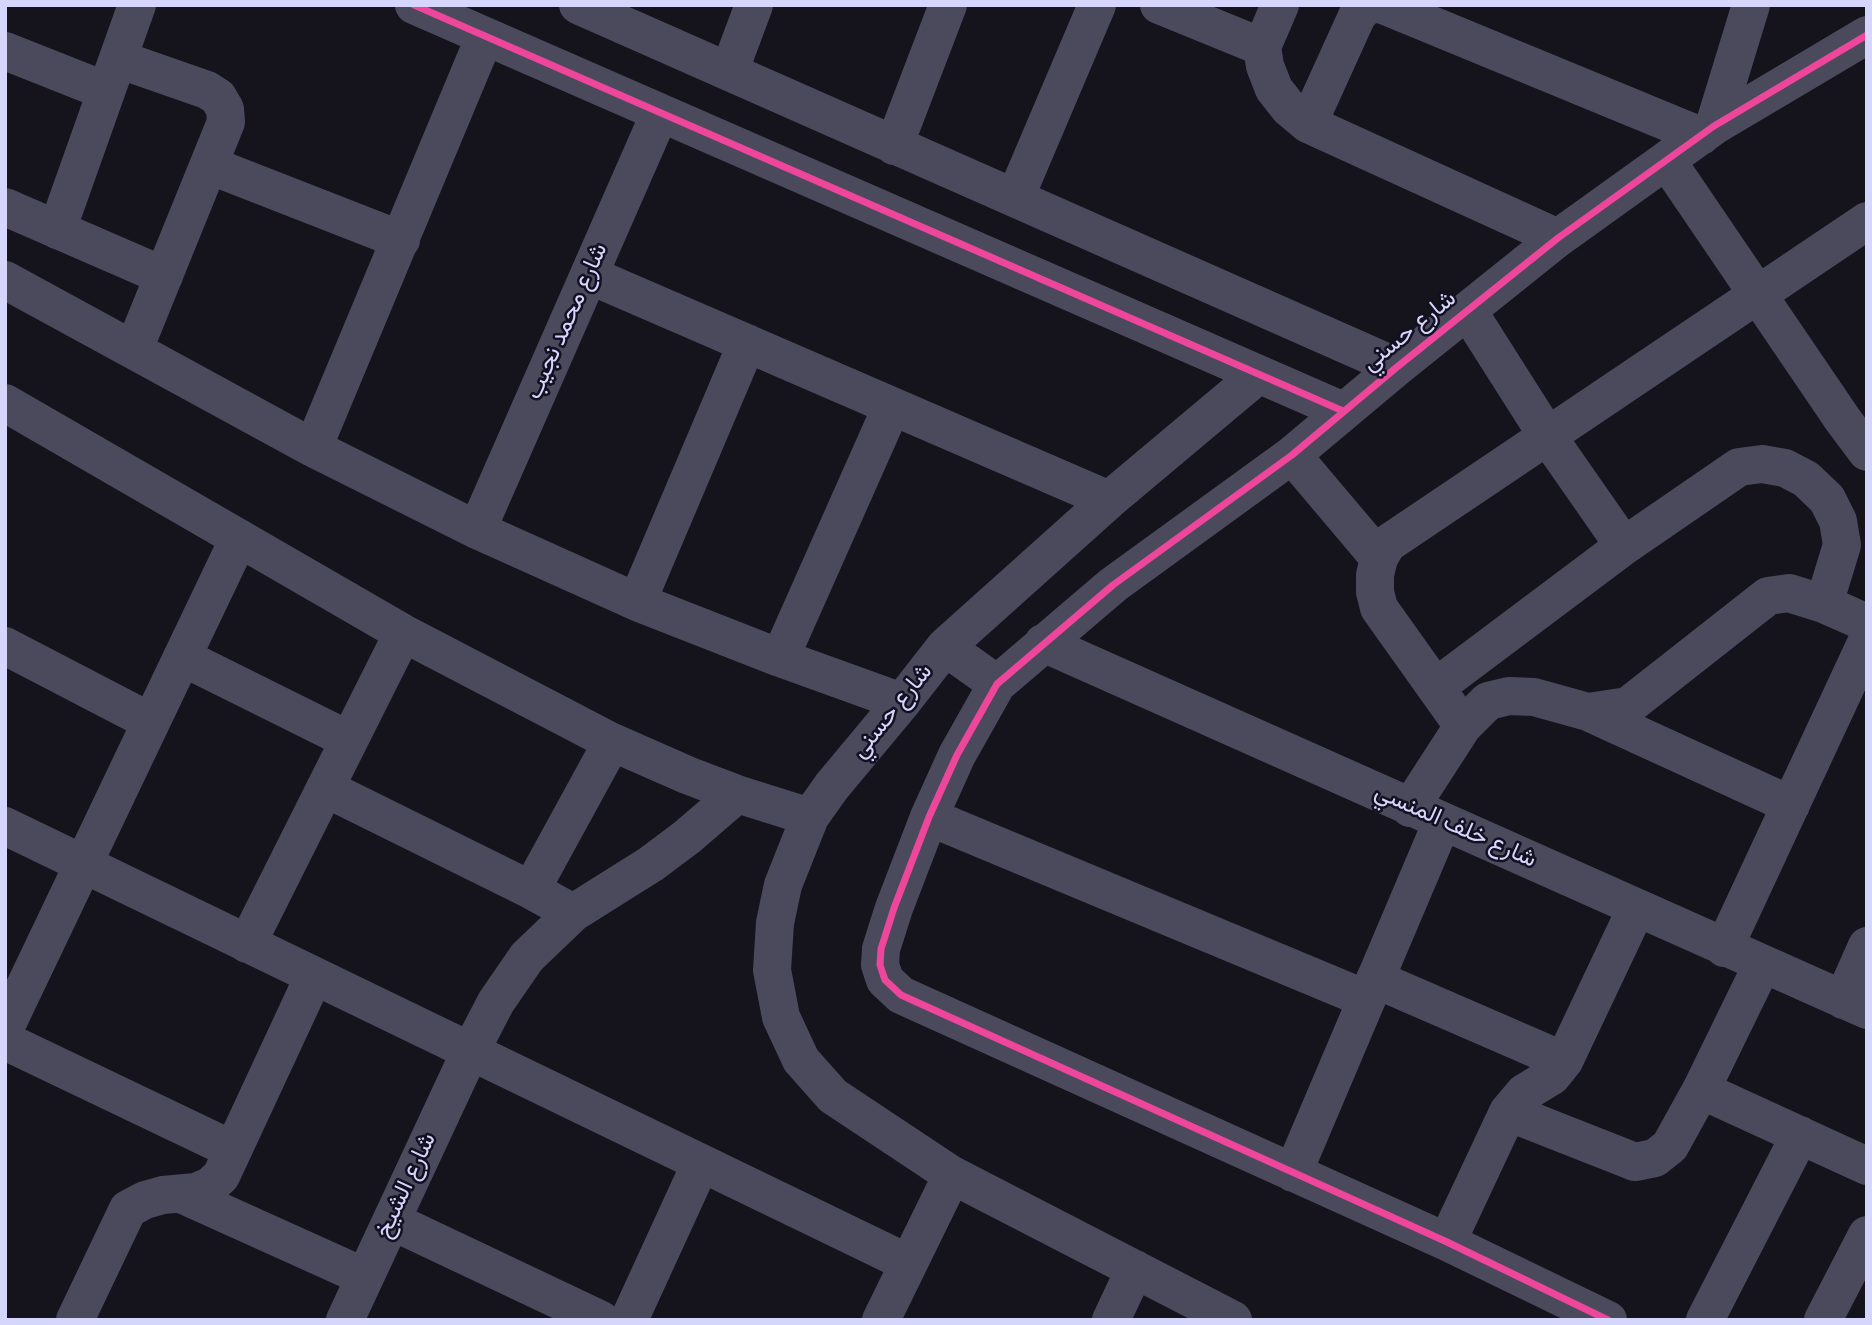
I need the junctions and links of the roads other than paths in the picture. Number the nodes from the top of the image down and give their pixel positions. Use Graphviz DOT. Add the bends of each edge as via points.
graph roads {
  1 [pos="137,5"];
  2 [pos="414,5"];
  3 [pos="578,5"];
  4 [pos="754,5"];
  5 [pos="948,5"];
  6 [pos="1097,5"];
  7 [pos="1159,5"];
  8 [pos="1280,5"];
  9 [pos="1371,5"];
  10 [pos="1383,5"];
  11 [pos="1751,5"];
  12 [pos="1867,35"];
  13 [pos="485,36"];
  14 [pos="1262,47"];
  15 [pos="5,51"];
  16 [pos="729,72"];
  17 [pos="112,75"];
  18 [pos="660,113"];
  19 [pos="1308,124"];
  20 [pos="1707,131"];
  21 [pos="894,146"];
  22 [pos="1667,161"];
  23 [pos="209,165"];
  24 [pos="1015,198"];
  25 [pos="5,207"];
  26 [pos="1867,221"];
  27 [pos="57,230"];
  28 [pos="1558,238"];
  29 [pos="401,240"];
  30 [pos="589,275"];
  31 [pos="164,276"];
  32 [pos="5,280"];
  33 [pos="1757,295"];
  34 [pos="1468,311"];
  35 [pos="747,343"];
  36 [pos="134,349"];
  37 [pos="1397,367"];
  38 [pos="1258,375"];
  39 [pos="892,405"];
  40 [pos="1343,411"];
  41 [pos="1855,411"];
  42 [pos="8,412"];
  43 [pos="1548,437"];
  44 [pos="313,448"];
  45 [pos="1867,452"];
  46 [pos="1292,455"];
  47 [pos="1109,500"];
  48 [pos="477,530"];
  49 [pos="239,538"];
  50 [pos="1624,546"];
  51 [pos="1379,558"];
  52 [pos="637,602"];
  53 [pos="1824,604"];
  54 [pos="1867,623"];
  55 [pos="403,633"];
  56 [pos="1867,641"];
  57 [pos="1043,643"];
  58 [pos="5,646"];
  59 [pos="945,647"];
  60 [pos="182,657"];
  61 [pos="780,659"];
  62 [pos="997,684"];
  63 [pos="1436,687"];
  64 [pos="902,702"];
  65 [pos="1588,712"];
  66 [pos="151,722"];
  67 [pos="1463,726"];
  68 [pos="349,740"];
  69 [pos="612,743"];
  70 [pos="325,788"];
  71 [pos="737,794"];
  72 [pos="1791,805"];
  73 [pos="1426,815"];
  74 [pos="810,817"];
  75 [pos="929,817"];
  76 [pos="5,826"];
  77 [pos="83,864"];
  78 [pos="531,890"];
  79 [pos="1636,909"];
  80 [pos="573,913"];
  81 [pos="247,944"];
  82 [pos="1867,946"];
  83 [pos="1724,948"];
  84 [pos="1762,965"];
  85 [pos="314,976"];
  86 [pos="1371,989"];
  87 [pos="1855,1005"];
  88 [pos="5,1028"];
  89 [pos="5,1041"];
  90 [pos="470,1052"];
  91 [pos="1564,1061"];
  92 [pos="1701,1090"];
  93 [pos="1508,1112"];
  94 [pos="1800,1135"];
  95 [pos="233,1150"];
  96 [pos="701,1163"];
  97 [pos="1867,1166"];
  98 [pos="1293,1173"];
  99 [pos="951,1175"];
  100 [pos="181,1194"];
  101 [pos="392,1221"];
  102 [pos="1867,1235"];
  103 [pos="1447,1242"];
  104 [pos="908,1263"];
  105 [pos="1135,1269"];
  106 [pos="365,1277"];
  107 [pos="551,1309"];
  108 [pos="75,1320"];
  109 [pos="345,1320"];
  110 [pos="601,1320"];
  111 [pos="629,1320"];
  112 [pos="881,1320"];
  113 [pos="1111,1320"];
  114 [pos="1233,1320"];
  115 [pos="1608,1320"];
  116 [pos="1705,1320"];
  117 [pos="1823,1320"];
  1 -- 17 [label="street"];
  2 -- 13 [label="street"];
  3 -- 16 [label="street"];
  4 -- 16 [label="street"];
  5 -- 21 [label="street"];
  6 -- 24 [label="street"];
  7 -- 14 [label="street"];
  8 -- 14 [label="street"];
  9 -- 19 [label="street" via="1357,16"];
  10 -- 20 [label="street"];
  11 -- 20 [label="street"];
  12 -- 20 [label="street, شارع حسني"];
  13 -- 18 [label="street"];
  13 -- 29 [label="street"];
  14 -- 19 [label="street" via="1274,89"];
  15 -- 17 [label="street"];
  16 -- 21 [label="street"];
  17 -- 23 [label="street" via="207,90 218,97 226,122"];
  17 -- 27 [label="street"];
  18 -- 30 [label="street, شارع محمد نجيب"];
  18 -- 38 [label="street"];
  19 -- 28 [label="street"];
  20 -- 22 [label="street, شارع حسني"];
  21 -- 24 [label="street"];
  22 -- 28 [label="street, شارع حسني"];
  22 -- 33 [label="street"];
  23 -- 29 [label="street"];
  23 -- 31 [label="street"];
  24 -- 37 [label="street"];
  25 -- 27 [label="street"];
  26 -- 33 [label="street"];
  27 -- 31 [label="street"];
  28 -- 34 [label="street, شارع حسني"];
  29 -- 44 [label="street"];
  30 -- 35 [label="street"];
  30 -- 48 [label="street, شارع محمد نجيب"];
  31 -- 36 [label="street"];
  32 -- 36 [label="street"];
  33 -- 41 [label="street"];
  33 -- 43 [label="street"];
  34 -- 37 [label="street, شارع حسني"];
  34 -- 43 [label="street"];
  35 -- 39 [label="street"];
  35 -- 52 [label="street"];
  36 -- 44 [label="street"];
  37 -- 40 [label="street, شارع حسني"];
  38 -- 40 [label="street"];
  38 -- 47 [label="street"];
  39 -- 47 [label="street"];
  39 -- 61 [label="street"];
  40 -- 46 [label="street, شارع حسني"];
  41 -- 45 [label="street"];
  42 -- 49 [label="street"];
  43 -- 50 [label="street"];
  43 -- 51 [label="street" via="1387,544"];
  44 -- 48 [label="street"];
  46 -- 51 [label="street"];
  46 -- 57 [label="street, شارع حسني" via="1113,585"];
  47 -- 59 [label="street"];
  48 -- 52 [label="street"];
  49 -- 55 [label="street"];
  49 -- 60 [label="street"];
  50 -- 53 [label="street" via="1739,467 1785,468 1806,479 1827,499 1838,521 1842,545"];
  50 -- 63 [label="street"];
  51 -- 63 [label="street" via="1375,592 1379,608"];
  52 -- 61 [label="street"];
  53 -- 54 [label="street"];
  53 -- 65 [label="street" via="1789,593 1768,596 1628,706"];
  55 -- 68 [label="street"];
  55 -- 69 [label="street"];
  56 -- 72 [label="street"];
  57 -- 62 [label="street, شارع حسني"];
  57 -- 73 [label="street, شارع خلف المنسي"];
  58 -- 66 [label="street"];
  59 -- 62 [label="street, شارع حسني"];
  59 -- 64 [label="street, شارع حسني"];
  60 -- 66 [label="street"];
  60 -- 68 [label="street"];
  61 -- 64 [label="street"];
  62 -- 75 [label="street"];
  63 -- 67 [label="street"];
  64 -- 74 [label="street, شارع حسني"];
  65 -- 67 [label="street" via="1534,696 1509,696 1488,701"];
  65 -- 72 [label="street"];
  66 -- 77 [label="street"];
  67 -- 73 [label="street"];
  68 -- 70 [label="street"];
  69 -- 71 [label="street"];
  69 -- 78 [label="street"];
  70 -- 78 [label="street"];
  70 -- 81 [label="street"];
  71 -- 74 [label="street"];
  71 -- 80 [label="street" via="651,864"];
  72 -- 83 [label="street"];
  73 -- 79 [label="street, شارع خلف المنسي"];
  73 -- 86 [label="street"];
  74 -- 99 [label="street, شارع حسني" via="783,885 775,923 772,970 781,1017 801,1060 832,1096"];
  75 -- 86 [label="street"];
  75 -- 98 [label="street" via="881,949 885,980 901,995"];
  76 -- 77 [label="street"];
  77 -- 81 [label="street"];
  77 -- 88 [label="street"];
  78 -- 80 [label="street"];
  79 -- 83 [label="street, شارع خلف المنسي"];
  79 -- 91 [label="street"];
  80 -- 90 [label="street" via="527,957"];
  81 -- 85 [label="street"];
  82 -- 87 [label="street"];
  83 -- 84 [label="street, شارع خلف المنسي"];
  84 -- 87 [label="street, شارع خلف المنسي"];
  84 -- 92 [label="street"];
  85 -- 90 [label="street"];
  85 -- 95 [label="street"];
  86 -- 91 [label="street"];
  86 -- 98 [label="street"];
  89 -- 95 [label="street"];
  90 -- 96 [label="street"];
  90 -- 101 [label="street, شارع الشيخ"];
  91 -- 93 [label="street"];
  92 -- 93 [label="street" via="1670,1146 1655,1158 1635,1161"];
  92 -- 94 [label="street"];
  93 -- 103 [label="street"];
  94 -- 97 [label="street"];
  94 -- 116 [label="street"];
  95 -- 100 [label="street" via="221,1176 210,1186"];
  96 -- 104 [label="street"];
  96 -- 111 [label="street"];
  98 -- 103 [label="street"];
  99 -- 104 [label="street"];
  99 -- 105 [label="street, شارع حسني"];
  100 -- 106 [label="street"];
  100 -- 108 [label="street" via="145,1200 128,1209"];
  101 -- 106 [label="street, شارع الشيخ"];
  101 -- 107 [label="street"];
  102 -- 117 [label="street"];
  103 -- 115 [label="street"];
  104 -- 112 [label="street"];
  105 -- 113 [label="street"];
  105 -- 114 [label="street, شارع حسني"];
  106 -- 109 [label="street, شارع الشيخ"];
  107 -- 110 [label="street"];
}
